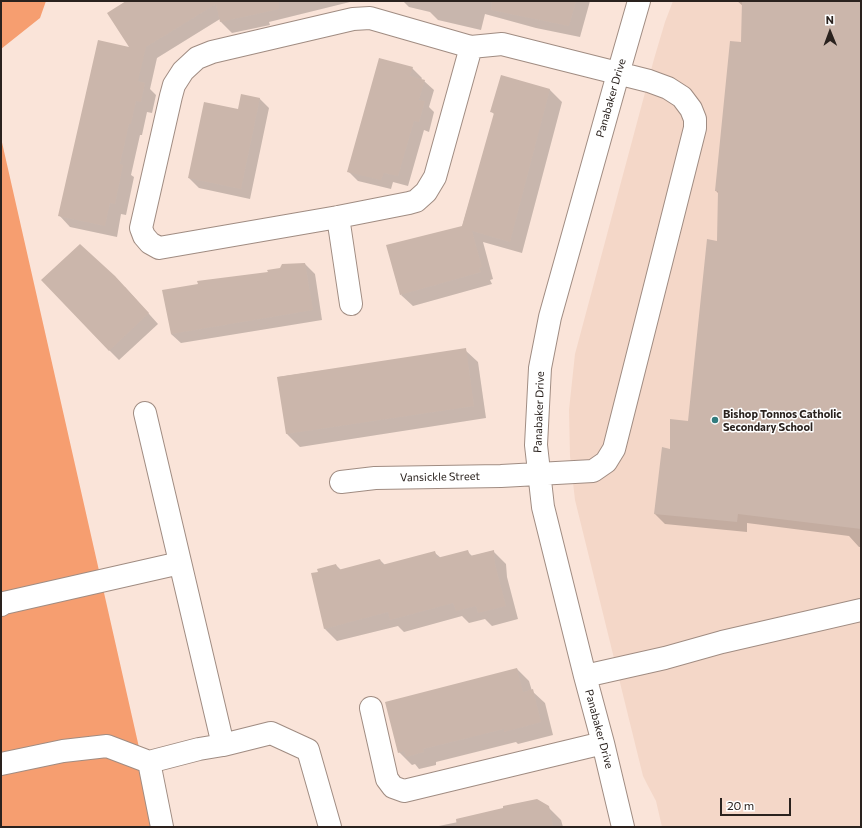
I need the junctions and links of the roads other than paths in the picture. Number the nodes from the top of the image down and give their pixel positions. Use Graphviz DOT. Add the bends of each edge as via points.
graph roads {
  1 [pos="639,1"];
  2 [pos="471,47"];
  3 [pos="618,74"];
  4 [pos="338,217"];
  5 [pos="351,304"];
  6 [pos="145,413"];
  7 [pos="538,474"];
  8 [pos="341,482"];
  9 [pos="180,563"];
  10 [pos="1,605"];
  11 [pos="861,610"];
  12 [pos="585,676"];
  13 [pos="371,708"];
  14 [pos="603,743"];
  15 [pos="223,745"];
  16 [pos="149,762"];
  17 [pos="1,764"];
  18 [pos="162,827"];
  19 [pos="330,827"];
  20 [pos="623,827"];
  1 -- 3 [label="street, Panabaker Drive"];
  2 -- 3 [label="street, Vansickle Street" via="502,44"];
  2 -- 4 [label="street" via="435,176 426,192 409,203"];
  2 -- 4 [label="street" via="370,18 353,19 212,52 197,58 183,71 174,85 171,96 141,228 150,244 159,248"];
  3 -- 7 [label="street, Panabaker Drive" via="544,345 537,399"];
  3 -- 7 [label="street, Vansickle Street" via="649,81 682,97 691,108 695,128 614,449 606,462 593,471"];
  4 -- 5 [label="street"];
  6 -- 9 [label="street"];
  7 -- 8 [label="street, Vansickle Street" via="375,478"];
  7 -- 12 [label="street, Panabaker Drive" via="543,507"];
  9 -- 10 [label="street"];
  9 -- 15 [label="street"];
  11 -- 12 [label="street"];
  12 -- 14 [label="street, Panabaker Drive"];
  13 -- 14 [label="street" via="388,779 393,787 404,791"];
  14 -- 20 [label="street, Panabaker Drive"];
  15 -- 16 [label="street"];
  15 -- 19 [label="street" via="271,734 308,750"];
  16 -- 17 [label="street" via="108,746 63,751"];
  16 -- 18 [label="street"];
}
